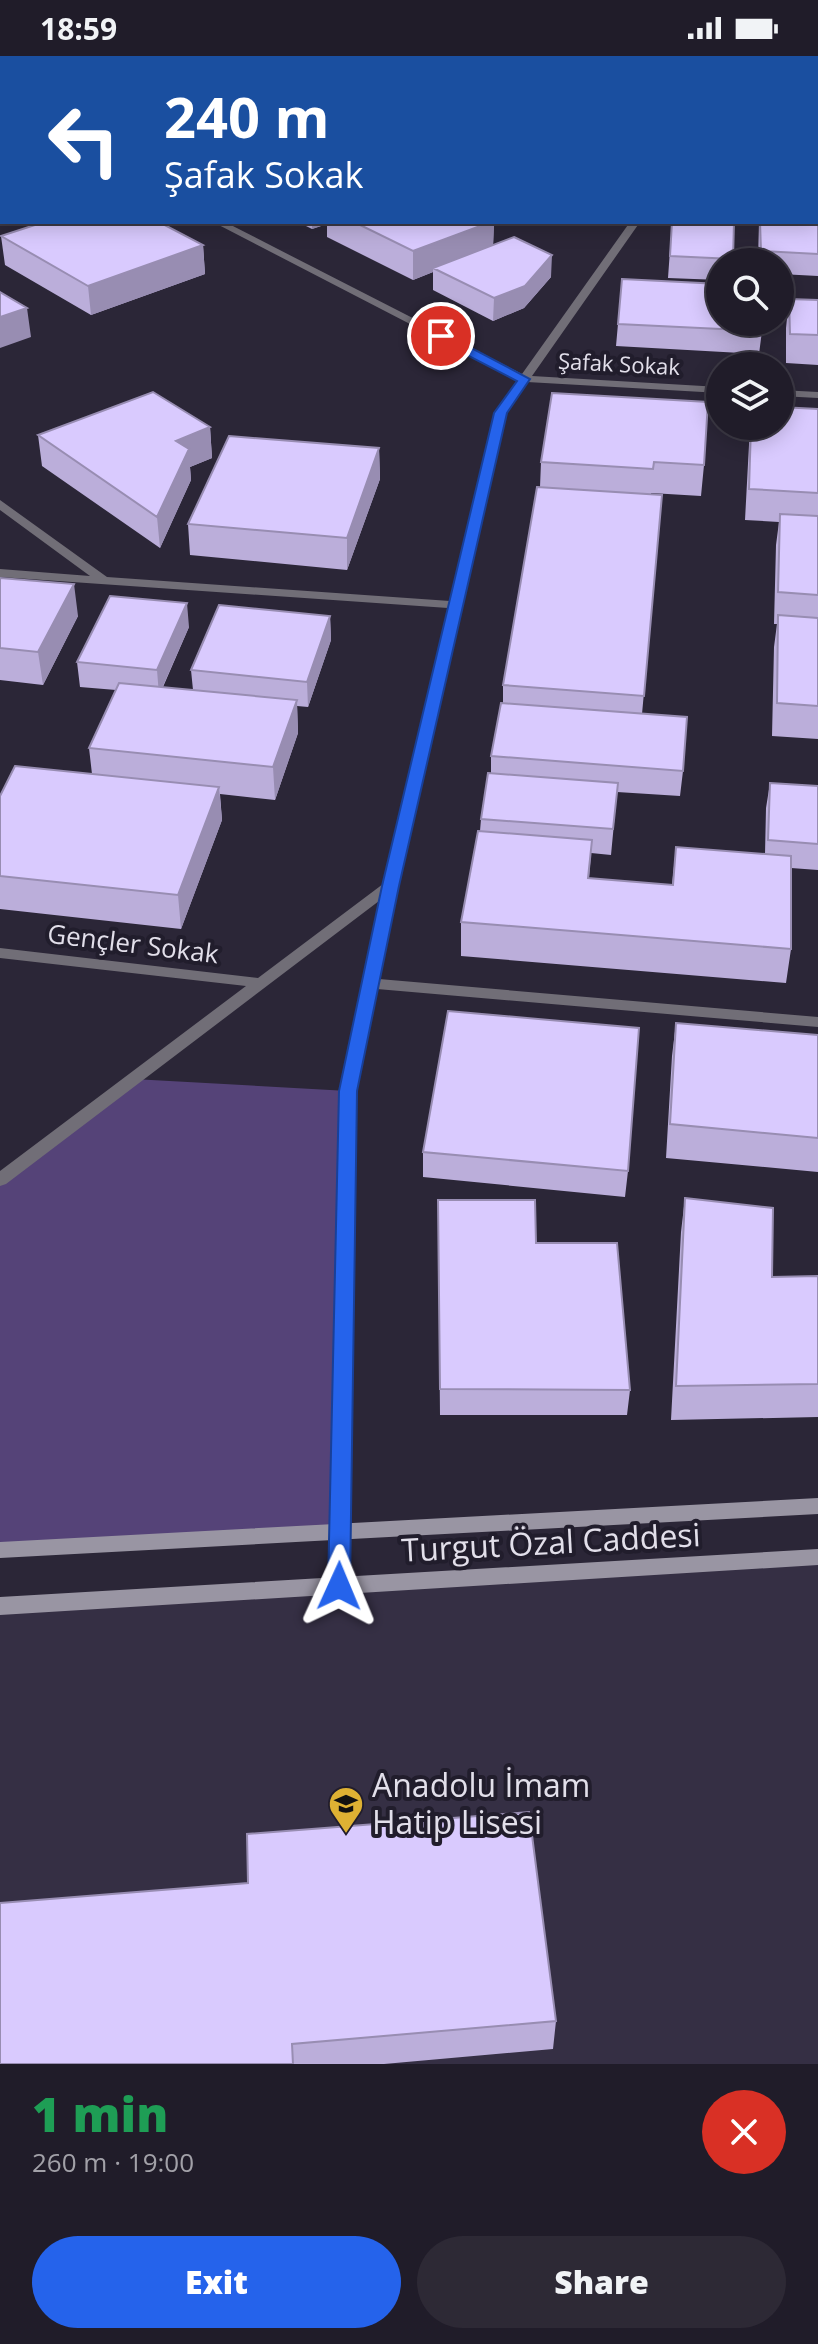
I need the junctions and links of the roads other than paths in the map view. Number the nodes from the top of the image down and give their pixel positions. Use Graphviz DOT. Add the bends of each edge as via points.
graph roads {
  1 [pos="222,224"];
  2 [pos="634,224"];
  3 [pos="524,379"];
  4 [pos="706,389"];
  5 [pos="794,394"];
  6 [pos="818,395"];
  7 [pos="0,504"];
  8 [pos="0,573"];
  9 [pos="105,581"];
  10 [pos="456,605"];
  11 [pos="390,886"];
  12 [pos="0,953"];
  13 [pos="261,983"];
  14 [pos="371,983"];
  15 [pos="818,1022"];
  16 [pos="0,1180"];
  17 [pos="818,1506"];
  18 [pos="340,1530"];
  19 [pos="0,1550"];
  20 [pos="818,1557"];
  21 [pos="339,1586"];
  22 [pos="0,1606"];
  1 -- 3 [label="street, Şafak Sokak"];
  2 -- 3 [label="street"];
  3 -- 4 [label="street, Şafak Sokak"];
  3 -- 10 [label="street" via="500,413"];
  5 -- 6 [label="street"];
  7 -- 9 [label="street"];
  8 -- 9 [label="street"];
  9 -- 10 [label="street"];
  10 -- 11 [label="street"];
  11 -- 13 [label="street"];
  11 -- 14 [label="street"];
  12 -- 13 [label="street, Gençler Sokak"];
  13 -- 16 [label="street"];
  14 -- 15 [label="street"];
  14 -- 18 [label="street" via="348,1091"];
  17 -- 18 [label="street, Turgut Özal Caddesi"];
  18 -- 19 [label="street, Turgut Özal Caddesi"];
  18 -- 21 [label="street"];
  20 -- 21 [label="street, Turgut Özal Caddesi"];
  21 -- 22 [label="street, Turgut Özal Caddesi"];
}
